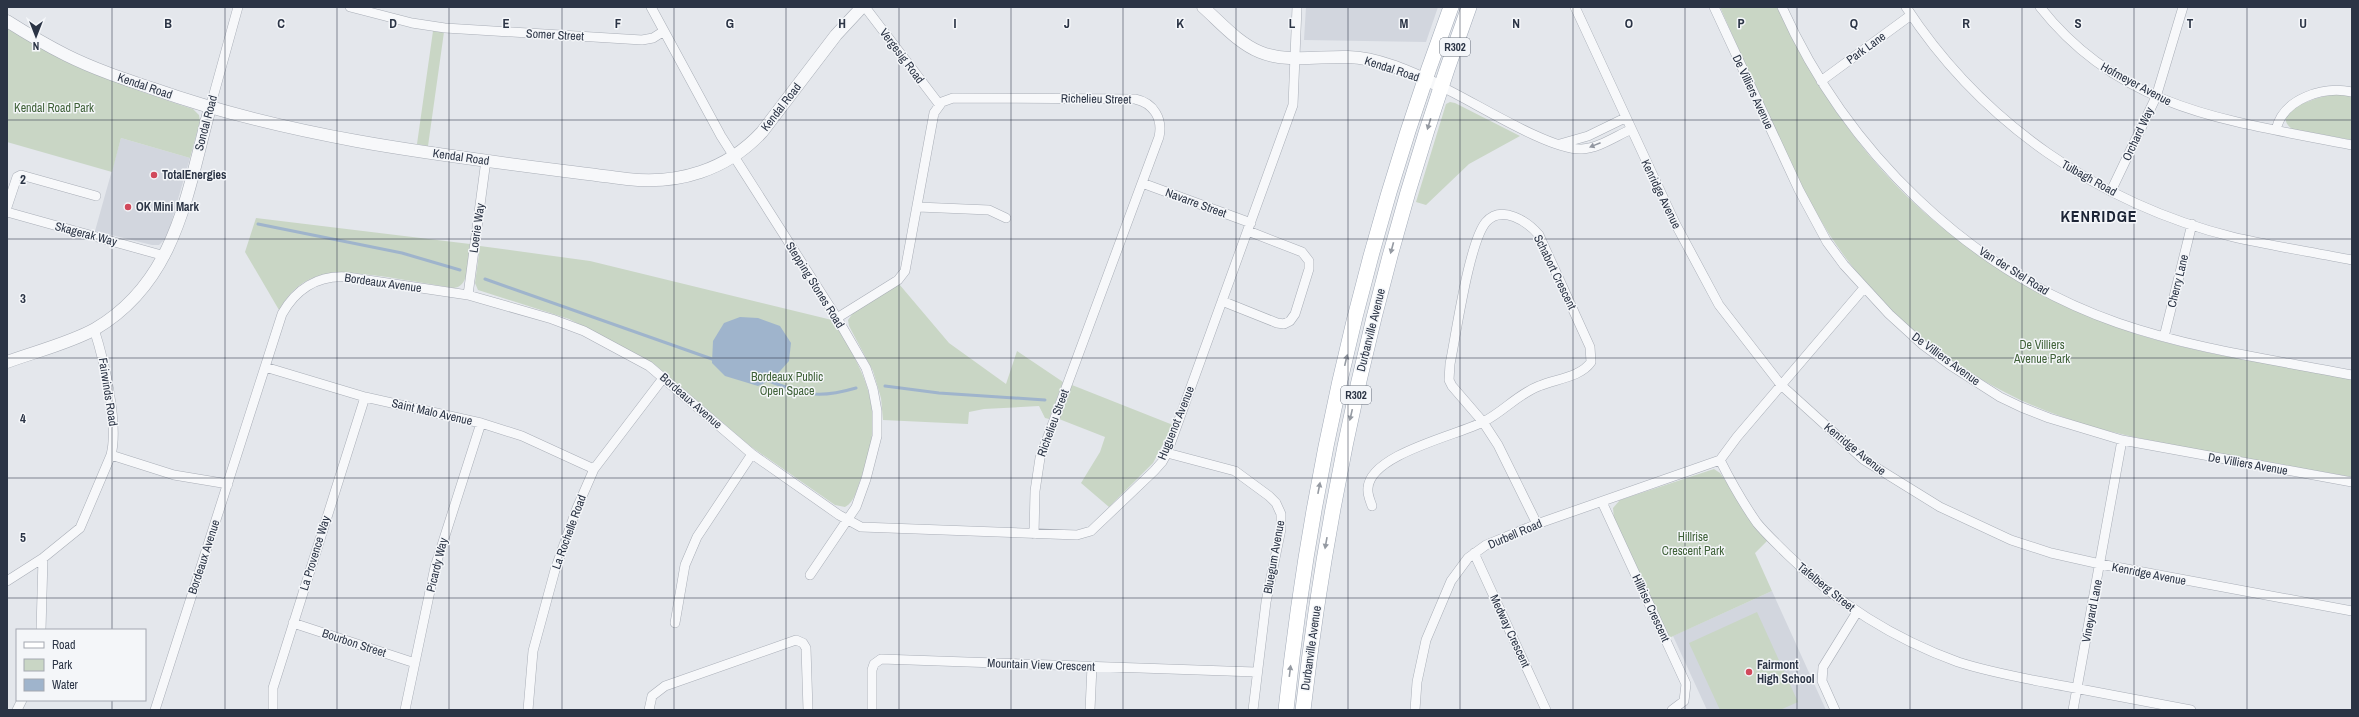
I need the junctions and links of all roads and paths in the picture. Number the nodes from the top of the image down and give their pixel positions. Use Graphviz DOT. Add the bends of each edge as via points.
graph roads {
  1 [pos="238,7"];
  2 [pos="350,7"];
  3 [pos="651,7"];
  4 [pos="864,7"];
  5 [pos="1203,7"];
  6 [pos="1297,7"];
  7 [pos="1451,7"];
  8 [pos="1469,7"];
  9 [pos="1575,7"];
  10 [pos="1714,7"];
  11 [pos="1782,7"];
  12 [pos="1906,7"];
  13 [pos="2040,7"];
  14 [pos="2183,7"];
  15 [pos="1911,15"];
  16 [pos="7,21"];
  17 [pos="664,31"];
  18 [pos="1294,57"];
  19 [pos="1425,79"];
  20 [pos="1821,81"];
  21 [pos="1440,86"];
  22 [pos="2352,92"];
  23 [pos="2156,97"];
  24 [pos="939,104"];
  25 [pos="210,108"];
  26 [pos="1625,118"];
  27 [pos="1630,130"];
  28 [pos="2276,130"];
  29 [pos="1558,144"];
  30 [pos="2352,144"];
  31 [pos="733,157"];
  32 [pos="486,160"];
  33 [pos="1142,183"];
  34 [pos="2111,191"];
  35 [pos="96,196"];
  36 [pos="7,207"];
  37 [pos="918,207"];
  38 [pos="7,212"];
  39 [pos="1006,218"];
  40 [pos="2192,224"];
  41 [pos="1249,227"];
  42 [pos="165,256"];
  43 [pos="2352,260"];
  44 [pos="1864,288"];
  45 [pos="468,295"];
  46 [pos="1222,301"];
  47 [pos="837,318"];
  48 [pos="94,329"];
  49 [pos="2164,337"];
  50 [pos="7,362"];
  51 [pos="265,367"];
  52 [pos="2352,375"];
  53 [pos="664,377"];
  54 [pos="1781,385"];
  55 [pos="365,396"];
  56 [pos="1483,422"];
  57 [pos="481,423"];
  58 [pos="2122,440"];
  59 [pos="1167,453"];
  60 [pos="752,454"];
  61 [pos="112,455"];
  62 [pos="1720,460"];
  63 [pos="594,469"];
  64 [pos="2352,482"];
  65 [pos="228,484"];
  66 [pos="1602,502"];
  67 [pos="1372,506"];
  68 [pos="847,520"];
  69 [pos="1537,524"];
  70 [pos="1034,534"];
  71 [pos="1474,553"];
  72 [pos="43,558"];
  73 [pos="2100,564"];
  74 [pos="810,575"];
  75 [pos="7,581"];
  76 [pos="2352,611"];
  77 [pos="1857,612"];
  78 [pos="293,623"];
  79 [pos="675,623"];
  80 [pos="41,629"];
  81 [pos="415,663"];
  82 [pos="1092,666"];
  83 [pos="1256,672"];
  84 [pos="2077,689"];
  85 [pos="22,701"];
  86 [pos="17,710"];
  87 [pos="155,710"];
  88 [pos="273,710"];
  89 [pos="405,710"];
  90 [pos="528,710"];
  91 [pos="649,710"];
  92 [pos="808,710"];
  93 [pos="872,710"];
  94 [pos="1090,710"];
  95 [pos="1253,710"];
  96 [pos="1286,710"];
  97 [pos="1303,710"];
  98 [pos="1415,710"];
  99 [pos="1546,710"];
  100 [pos="1672,710"];
  101 [pos="1835,710"];
  102 [pos="2073,710"];
  103 [pos="2191,710"];
  1 -- 25 [label="street, Sondal Road"];
  2 -- 17 [label="street, Somer Street" via="445,28 642,40 653,38"];
  3 -- 17 [label="street, Stepping Stones Road"];
  4 -- 24 [label="street, Vergesig Road"];
  4 -- 31 [label="street, Kendal Road" via="828,45 762,132"];
  5 -- 18 [label="street, Kendal Road" via="1255,50 1274,56"];
  6 -- 18 [label="street, Huguenot Avenue"];
  7 -- 19 [label="main road, Durbanville Avenue / R302"];
  8 -- 21 [label="main road, Durbanville Avenue / R302"];
  9 -- 26 [label="street, Kenridge Avenue"];
  10 -- 44 [label="street, De Villiers Avenue" via="1812,217 1835,254"];
  11 -- 20 [label="street, Van der Stel Road"];
  12 -- 15 [label="street, Tulbagh Road"];
  13 -- 23 [label="street, Hofmeyer Avenue" via="2060,31 2097,64"];
  14 -- 23 [label="street, Orchard Way"];
  15 -- 20 [label="street, Park Lane"];
  15 -- 34 [label="street, Tulbagh Road" via="1952,69 2000,116 2059,161"];
  16 -- 25 [label="street, Kendal Road" via="66,55 98,69"];
  17 -- 31 [label="street, Stepping Stones Road"];
  18 -- 19 [label="street, Kendal Road" via="1359,58 1385,64"];
  18 -- 41 [label="street, Huguenot Avenue" via="1293,105"];
  19 -- 21 [label="street, Kendal Road"];
  96 -- 19 [label="main road, Durbanville Avenue / R302, one-way" via="1307,556 1332,423 1373,252"];
  20 -- 49 [label="street, Van der Stel Road" via="1844,117 1890,171 1919,201 1982,252 2056,297 2117,322"];
  21 -- 29 [label="street, Kendal Road"];
  21 -- 97 [label="main road, Durbanville Avenue / R302, one-way" via="1388,261 1348,430 1320,583"];
  22 -- 28 [label="street" via="2328,91 2304,98 2284,113"];
  23 -- 28 [label="street, Hofmeyer Avenue" via="2210,116"];
  23 -- 34 [label="street, Orchard Way"];
  24 -- 33 [label="street, Richelieu Street" via="953,98 1141,100 1154,110 1160,126 1159,137"];
  24 -- 37 [label="street" via="934,113"];
  25 -- 32 [label="street, Kendal Road" via="343,140"];
  25 -- 42 [label="street, Sondal Road" via="180,216"];
  26 -- 27 [label="street, Kenridge Avenue"];
  26 -- 29 [label="street" via="1588,136"];
  27 -- 29 [label="street, Kendal Road, one-way" via="1587,148 1576,149"];
  27 -- 54 [label="street, Kenridge Avenue" via="1707,285 1732,323"];
  28 -- 30 [label="street, Hofmeyer Avenue"];
  31 -- 32 [label="street, Kendal Road" via="695,175 655,181"];
  31 -- 47 [label="street, Stepping Stones Road"];
  32 -- 45 [label="street, Loerie Way"];
  33 -- 41 [label="street, Navarre Street"];
  33 -- 70 [label="street, Richelieu Street" via="1040,458 1035,491"];
  34 -- 40 [label="street, Tulbagh Road"];
  35 -- 36 [label="street" via="22,175 16,177"];
  37 -- 39 [label="street" via="989,210"];
  37 -- 47 [label="street" via="908,264 903,275"];
  38 -- 42 [label="street, Skagerak Way"];
  40 -- 43 [label="street, Tulbagh Road" via="2233,236"];
  40 -- 49 [label="street, Cherry Lane"];
  41 -- 46 [label="street, Huguenot Avenue"];
  41 -- 46 [label="street, Navarre Street" via="1308,257 1310,270 1296,314 1290,321 1280,324"];
  42 -- 48 [label="street, Sondal Road" via="153,277 137,296"];
  44 -- 54 [label="street"];
  44 -- 58 [label="street, De Villiers Avenue" via="1923,345 2000,397 2049,418"];
  45 -- 51 [label="street, Bordeaux Avenue" via="347,277 317,281 298,293 287,306"];
  45 -- 53 [label="street, Bordeaux Avenue" via="577,328 641,361"];
  46 -- 59 [label="street, Huguenot Avenue"];
  47 -- 68 [label="street, Stepping Stones Road" via="866,368 877,411 874,455 856,507"];
  48 -- 50 [label="street, Sondal Road"];
  48 -- 61 [label="street, Fairwinds Road" via="101,353 113,426"];
  49 -- 52 [label="street, Van der Stel Road"];
  51 -- 55 [label="street, Saint Malo Avenue"];
  51 -- 65 [label="street, Bordeaux Avenue"];
  53 -- 60 [label="street, Bordeaux Avenue"];
  53 -- 63 [label="street, La Rochelle Road"];
  54 -- 62 [label="street"];
  54 -- 73 [label="street, Kenridge Avenue" via="1864,460 1940,507 2011,540 2051,553"];
  55 -- 57 [label="street, Saint Malo Avenue"];
  55 -- 78 [label="street, La Provence Way"];
  56 -- 56 [label="street, Schabort Crescent" via="1452,386 1449,374 1469,270 1481,231 1487,221 1509,215 1527,223 1538,235 1590,347 1592,358 1582,372 1525,393"];
  56 -- 67 [label="street, Schabort Crescent" via="1418,446 1393,459 1369,482 1368,492"];
  56 -- 69 [label="street, Schabort Crescent" via="1508,462"];
  57 -- 63 [label="street, Saint Malo Avenue" via="522,436"];
  57 -- 81 [label="street, Picardy Way" via="436,567"];
  58 -- 64 [label="street, De Villiers Avenue"];
  58 -- 73 [label="street, Vineyard Lane"];
  59 -- 70 [label="street, Huguenot Avenue" via="1158,466 1091,531 1077,535"];
  59 -- 83 [label="street, Bluegum Avenue" via="1235,471 1269,496 1279,508 1281,529 1266,602"];
  60 -- 68 [label="street, Bordeaux Avenue"];
  60 -- 79 [label="street" via="705,521 694,543 682,578"];
  61 -- 65 [label="street" via="174,475"];
  61 -- 72 [label="street, Fairwinds Road" via="80,528"];
  62 -- 66 [label="street, Durbell Road"];
  62 -- 77 [label="street, Tafelberg Street" via="1740,498 1758,524 1813,579"];
  63 -- 90 [label="street, La Rochelle Road" via="555,570 535,644"];
  65 -- 87 [label="street, Bordeaux Avenue"];
  66 -- 69 [label="street, Durbell Road"];
  66 -- 100 [label="street, Hillrise Crescent" via="1686,684 1684,701"];
  68 -- 70 [label="street, Huguenot Avenue" via="867,528"];
  68 -- 74 [label="street, Stepping Stones Road"];
  69 -- 71 [label="street, Durbell Road" via="1495,541"];
  71 -- 98 [label="street, Durbell Road" via="1456,571 1426,640 1417,682"];
  71 -- 99 [label="street, Medway Crescent"];
  72 -- 75 [label="street, Fairwinds Road"];
  72 -- 80 [label="street"];
  73 -- 76 [label="street, Kenridge Avenue"];
  73 -- 84 [label="street, Vineyard Lane"];
  77 -- 84 [label="street, Tafelberg Street" via="1912,643 1959,662"];
  77 -- 101 [label="street" via="1823,667 1822,681"];
  78 -- 81 [label="street, Bourbon Street"];
  78 -- 88 [label="street, La Provence Way" via="273,688"];
  81 -- 89 [label="street, Picardy Way"];
  82 -- 83 [label="street, Mountain View Crescent"];
  82 -- 93 [label="street, Mountain View Crescent" via="881,659 874,664 872,670"];
  82 -- 94 [label="street"];
  83 -- 95 [label="street, Bluegum Avenue"];
  84 -- 102 [label="street, Vineyard Lane"];
  84 -- 103 [label="street, Tafelberg Street"];
  85 -- 86 [label="street"];
  91 -- 92 [label="street" via="652,696 658,689 796,640 803,643 806,648"];
}
